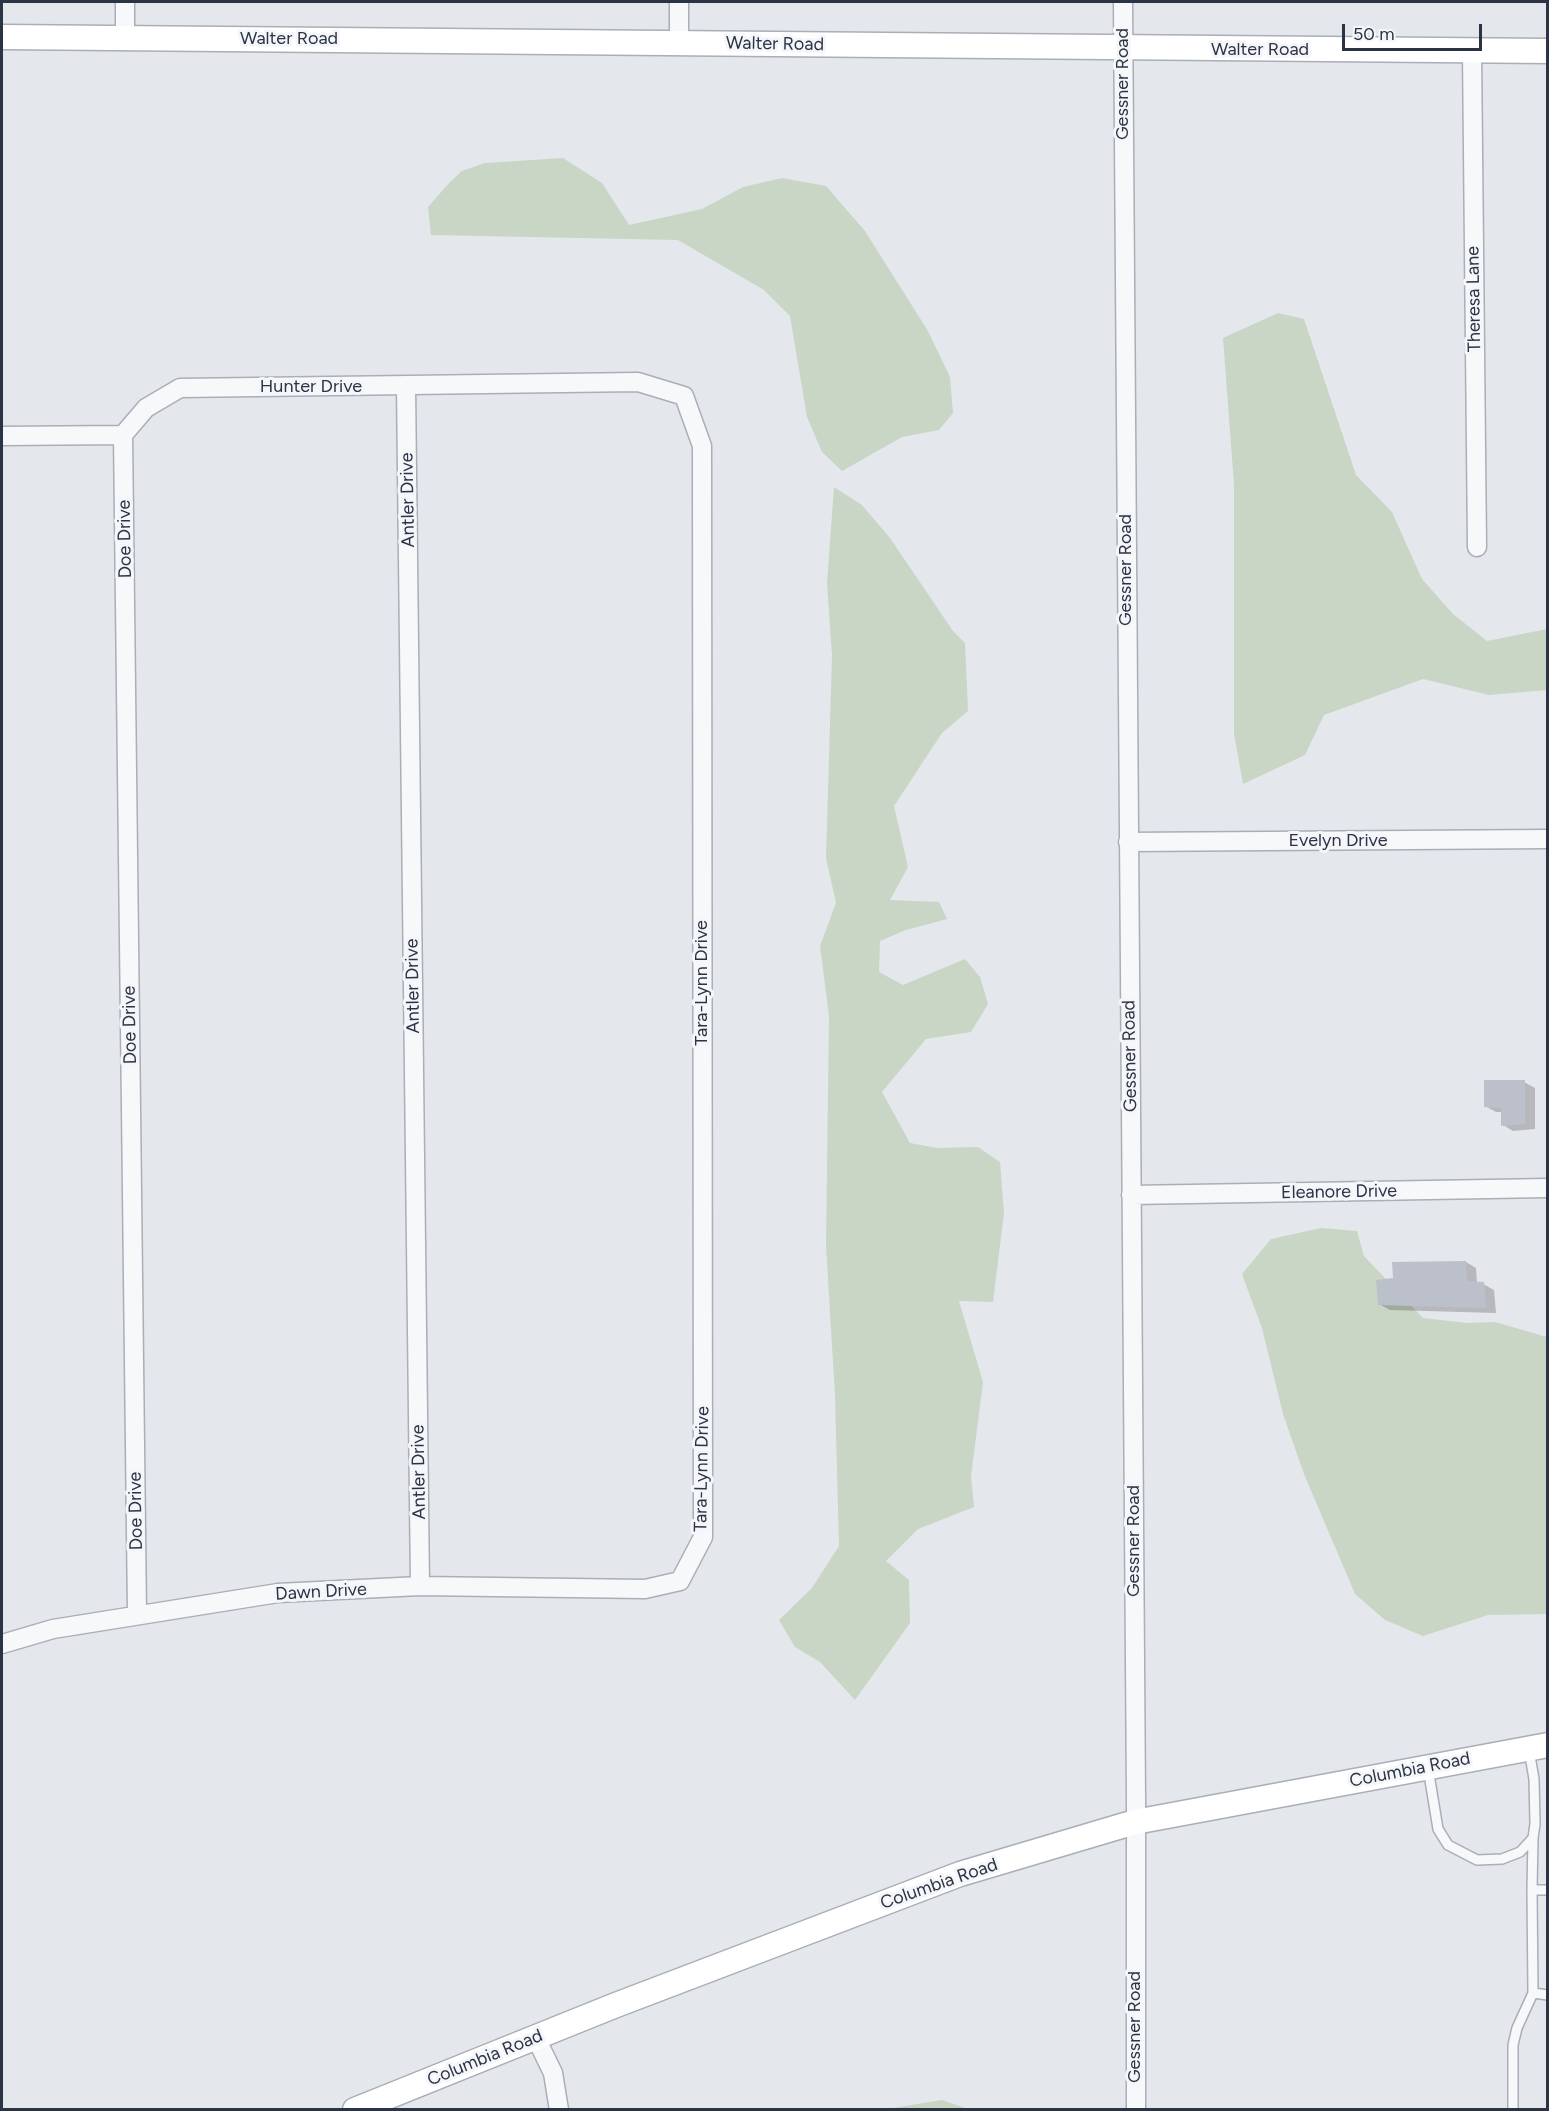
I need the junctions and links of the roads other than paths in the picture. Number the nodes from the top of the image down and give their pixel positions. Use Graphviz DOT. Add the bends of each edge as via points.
graph roads {
  1 [pos="125,2"];
  2 [pos="679,2"];
  3 [pos="1123,2"];
  4 [pos="2,37"];
  5 [pos="125,38"];
  6 [pos="679,43"];
  7 [pos="1123,49"];
  8 [pos="1472,51"];
  9 [pos="1548,51"];
  10 [pos="638,382"];
  11 [pos="406,386"];
  12 [pos="123,435"];
  13 [pos="2,436"];
  14 [pos="1477,547"];
  15 [pos="1548,839"];
  16 [pos="1128,842"];
  17 [pos="1548,1188"];
  18 [pos="1131,1195"];
  19 [pos="420,1586"];
  20 [pos="645,1589"];
  21 [pos="137,1614"];
  22 [pos="2,1644"];
  23 [pos="1538,1746"];
  24 [pos="1427,1766"];
  25 [pos="1135,1822"];
  26 [pos="1533,1838"];
  27 [pos="1532,1890"];
  28 [pos="1548,1890"];
  29 [pos="1533,1993"];
  30 [pos="1548,1995"];
  31 [pos="536,2038"];
  32 [pos="355,2109"];
  33 [pos="560,2109"];
  34 [pos="1136,2109"];
  35 [pos="1513,2109"];
  1 -- 5 [label="street"];
  2 -- 6 [label="street"];
  3 -- 7 [label="street, Gessner Road"];
  4 -- 5 [label="street, Walter Road"];
  5 -- 6 [label="street, Walter Road"];
  6 -- 7 [label="street, Walter Road"];
  7 -- 8 [label="street, Walter Road"];
  7 -- 16 [label="street, Gessner Road"];
  8 -- 9 [label="street, Walter Road"];
  8 -- 14 [label="street, Theresa Lane"];
  10 -- 11 [label="street, Hunter Drive"];
  10 -- 20 [label="street, Tara-Lynn Drive" via="684,396 702,446 703,1537 680,1581"];
  11 -- 12 [label="street, Hunter Drive" via="180,387 146,408"];
  11 -- 19 [label="street, Antler Drive"];
  12 -- 13 [label="street"];
  12 -- 21 [label="street, Doe Drive"];
  15 -- 16 [label="street, Evelyn Drive"];
  16 -- 18 [label="street, Gessner Road"];
  17 -- 18 [label="street, Eleanore Drive"];
  18 -- 25 [label="street, Gessner Road"];
  19 -- 20 [label="street, Dawn Drive"];
  19 -- 21 [label="street, Dawn Drive" via="278,1593"];
  21 -- 22 [label="street, Dawn Drive" via="53,1629"];
  23 -- 24 [label="street, Columbia Road"];
  23 -- 26 [label="lane"];
  24 -- 25 [label="street, Columbia Road"];
  24 -- 26 [label="lane" via="1438,1829 1448,1845 1477,1860 1502,1859 1520,1851"];
  25 -- 31 [label="street, Columbia Road" via="960,1874"];
  25 -- 34 [label="street, Gessner Road"];
  26 -- 27 [label="lane"];
  27 -- 28 [label="lane"];
  27 -- 29 [label="lane"];
  29 -- 30 [label="lane"];
  29 -- 35 [label="lane" via="1513,2045"];
  31 -- 32 [label="street, Columbia Road"];
  31 -- 33 [label="street" via="553,2073"];
}
